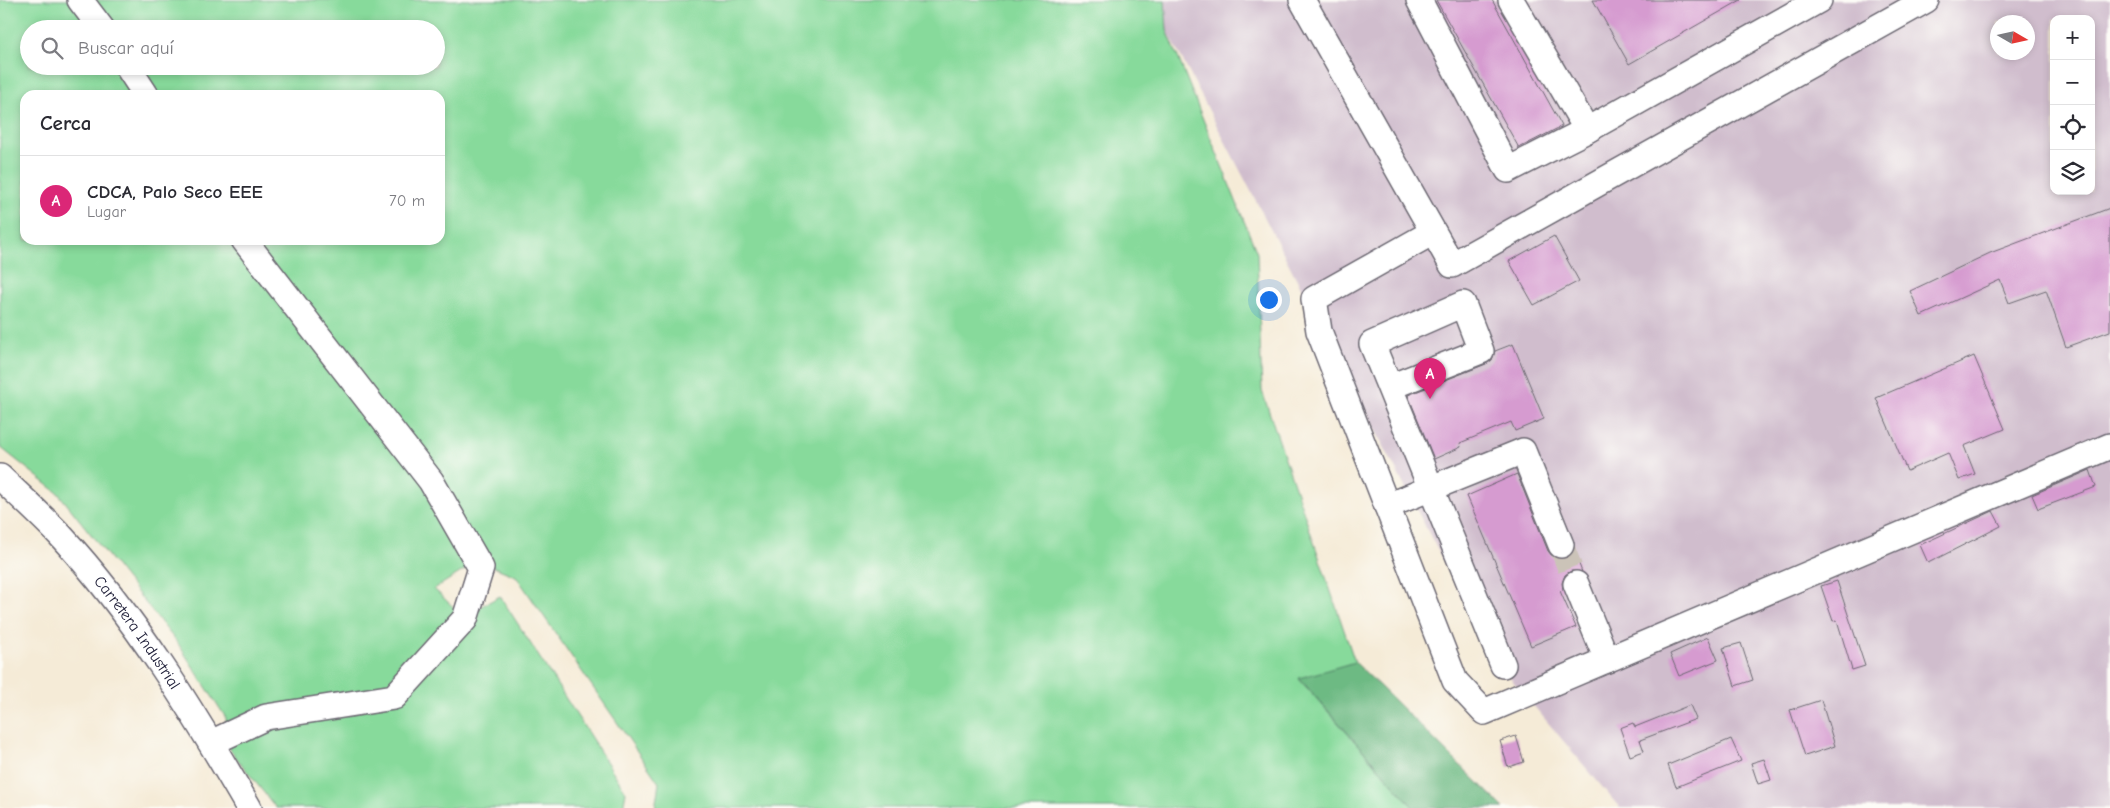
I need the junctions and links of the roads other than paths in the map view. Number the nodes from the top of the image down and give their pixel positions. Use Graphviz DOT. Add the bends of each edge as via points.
graph roads {
  1 [pos="80,0"];
  2 [pos="1302,0"];
  3 [pos="1419,0"];
  4 [pos="1511,0"];
  5 [pos="1819,0"];
  6 [pos="1926,0"];
  7 [pos="95,20"];
  8 [pos="133,75"];
  9 [pos="143,90"];
  10 [pos="1587,130"];
  11 [pos="1433,232"];
  12 [pos="248,245"];
  13 [pos="1390,387"];
  14 [pos="2110,446"];
  15 [pos="0,477"];
  16 [pos="1431,487"];
  17 [pos="1386,506"];
  18 [pos="1561,545"];
  19 [pos="1576,584"];
  20 [pos="1607,660"];
  21 [pos="1503,665"];
  22 [pos="211,743"];
  23 [pos="249,808"];
  1 -- 7 [label="street"];
  2 -- 11 [label="street"];
  3 -- 10 [label="street" via="1508,170"];
  4 -- 10 [label="street"];
  5 -- 10 [label="street"];
  6 -- 11 [label="street" via="1452,265"];
  8 -- 9 [label="street"];
  11 -- 17 [label="street" via="1314,299 1319,331"];
  12 -- 22 [label="street" via="431,481 481,568 464,618 394,697 266,717"];
  13 -- 16 [label="street"];
  14 -- 20 [label="street"];
  15 -- 22 [label="street, Carretera Industrial" via="60,536 115,601"];
  16 -- 17 [label="street"];
  16 -- 18 [label="street" via="1523,451"];
  16 -- 21 [label="street"];
  17 -- 20 [label="street" via="1455,681 1484,712"];
  19 -- 20 [label="street"];
  22 -- 23 [label="street, Carretera Industrial"];
}
